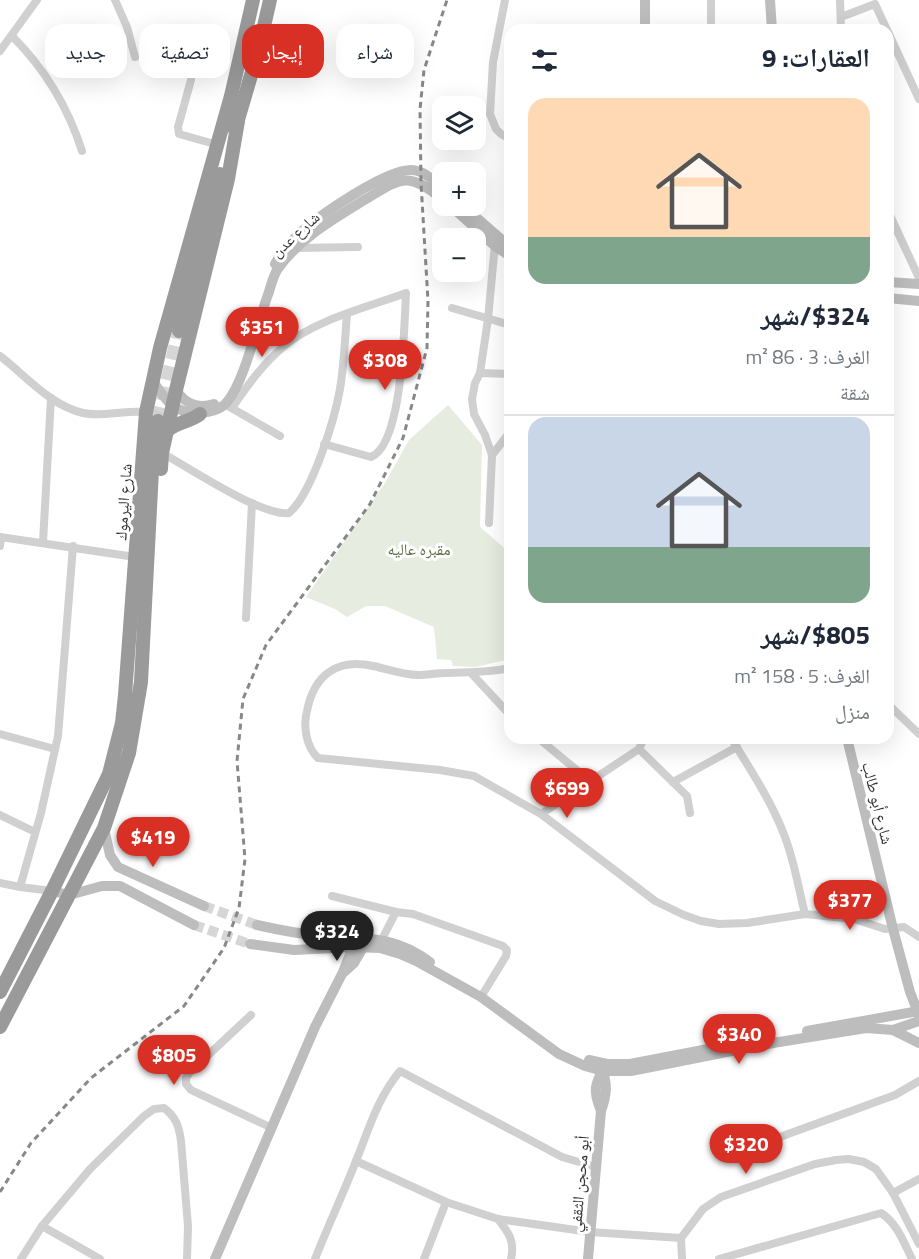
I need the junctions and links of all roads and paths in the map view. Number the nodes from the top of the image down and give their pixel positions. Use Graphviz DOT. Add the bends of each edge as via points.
graph roads {
  1 [pos="37,0"];
  2 [pos="115,0"];
  3 [pos="253,0"];
  4 [pos="270,0"];
  5 [pos="505,0"];
  6 [pos="645,0"];
  7 [pos="711,0"];
  8 [pos="770,0"];
  9 [pos="840,0"];
  10 [pos="879,2"];
  11 [pos="841,17"];
  12 [pos="645,24"];
  13 [pos="711,24"];
  14 [pos="772,24"];
  15 [pos="842,24"];
  16 [pos="886,24"];
  17 [pos="12,36"];
  18 [pos="894,44"];
  19 [pos="0,51"];
  20 [pos="135,57"];
  21 [pos="191,80"];
  22 [pos="919,99"];
  23 [pos="238,121"];
  24 [pos="504,135"];
  25 [pos="218,145"];
  26 [pos="82,151"];
  27 [pos="432,181"];
  28 [pos="432,190"];
  29 [pos="463,216"];
  30 [pos="472,216"];
  31 [pos="894,224"];
  32 [pos="495,241"];
  33 [pos="504,245"];
  34 [pos="358,247"];
  35 [pos="297,248"];
  36 [pos="504,250"];
  37 [pos="919,278"];
  38 [pos="894,282"];
  39 [pos="919,284"];
  40 [pos="894,299"];
  41 [pos="919,301"];
  42 [pos="452,308"];
  43 [pos="347,314"];
  44 [pos="488,319"];
  45 [pos="504,323"];
  46 [pos="179,331"];
  47 [pos="160,348"];
  48 [pos="0,356"];
  49 [pos="184,356"];
  50 [pos="480,373"];
  51 [pos="504,374"];
  52 [pos="152,380"];
  53 [pos="176,390"];
  54 [pos="51,398"];
  55 [pos="226,405"];
  56 [pos="172,406"];
  57 [pos="146,412"];
  58 [pos="200,414"];
  59 [pos="165,425"];
  60 [pos="279,436"];
  61 [pos="504,440"];
  62 [pos="324,444"];
  63 [pos="162,453"];
  64 [pos="492,455"];
  65 [pos="252,503"];
  66 [pos="489,523"];
  67 [pos="0,537"];
  68 [pos="43,542"];
  69 [pos="0,546"];
  70 [pos="74,546"];
  71 [pos="135,557"];
  72 [pos="246,618"];
  73 [pos="504,669"];
  74 [pos="472,674"];
  75 [pos="141,682"];
  76 [pos="504,709"];
  77 [pos="894,710"];
  78 [pos="919,734"];
  79 [pos="0,735"];
  80 [pos="545,744"];
  81 [pos="641,744"];
  82 [pos="735,744"];
  83 [pos="848,744"];
  84 [pos="737,747"];
  85 [pos="55,749"];
  86 [pos="639,749"];
  87 [pos="590,781"];
  88 [pos="673,782"];
  89 [pos="690,813"];
  90 [pos="541,814"];
  91 [pos="0,815"];
  92 [pos="104,828"];
  93 [pos="35,832"];
  94 [pos="0,883"];
  95 [pos="20,887"];
  96 [pos="52,891"];
  97 [pos="69,895"];
  98 [pos="332,896"];
  99 [pos="204,906"];
  100 [pos="396,912"];
  101 [pos="805,914"];
  102 [pos="194,925"];
  103 [pos="257,925"];
  104 [pos="893,929"];
  105 [pos="919,937"];
  106 [pos="382,939"];
  107 [pos="361,943"];
  108 [pos="250,944"];
  109 [pos="908,978"];
  110 [pos="0,992"];
  111 [pos="482,996"];
  112 [pos="919,996"];
  113 [pos="251,1015"];
  114 [pos="919,1015"];
  115 [pos="0,1027"];
  116 [pos="893,1030"];
  117 [pos="919,1043"];
  118 [pos="603,1066"];
  119 [pos="919,1081"];
  120 [pos="272,1128"];
  121 [pos="744,1150"];
  122 [pos="356,1161"];
  123 [pos="596,1167"];
  124 [pos="919,1179"];
  125 [pos="894,1193"];
  126 [pos="446,1202"];
  127 [pos="498,1219"];
  128 [pos="42,1226"];
  129 [pos="590,1232"];
  130 [pos="681,1238"];
  131 [pos="919,1244"];
  132 [pos="21,1259"];
  133 [pos="100,1259"];
  134 [pos="187,1259"];
  135 [pos="215,1259"];
  136 [pos="315,1259"];
  137 [pos="424,1259"];
  138 [pos="511,1259"];
  139 [pos="588,1259"];
  140 [pos="682,1259"];
  141 [pos="719,1259"];
  142 [pos="912,1259"];
  1 -- 17 [label="street"];
  2 -- 20 [label="street"];
  3 -- 25 [label="highway, شارع اليرموك"];
  4 -- 23 [label="highway"];
  5 -- 24 [label="street" via="493,62 490,114 496,129"];
  6 -- 12 [label="street"];
  7 -- 13 [label="street"];
  8 -- 14 [label="street"];
  9 -- 11 [label="street"];
  10 -- 11 [label="street"];
  10 -- 16 [label="street"];
  11 -- 15 [label="street"];
  17 -- 19 [label="street"];
  17 -- 26 [label="street" via="52,87 73,122"];
  18 -- 22 [label="street"];
  21 -- 25 [label="street" via="179,134"];
  23 -- 46 [label="highway"];
  23 -- 49 [label="highway" via="228,179"];
  25 -- 47 [label="highway, شارع اليرموك"];
  27 -- 55 [label="street, شارع عدن" via="410,170 384,178 293,240 272,269"];
  28 -- 35 [label="street, شارع عدن" via="414,180 397,182 342,214"];
  29 -- 32 [label="street"];
  30 -- 32 [label="street"];
  31 -- 37 [label="street"];
  32 -- 33 [label="street"];
  32 -- 36 [label="street"];
  32 -- 44 [label="street"];
  34 -- 35 [label="street"];
  35 -- 55 [label="street, شارع عدن" via="276,272"];
  38 -- 39 [label="street"];
  40 -- 41 [label="street"];
  42 -- 44 [label="street"];
  43 -- 55 [label="street" via="305,332 283,347"];
  43 -- 62 [label="street" via="339,392"];
  43 -- 62 [label="street" via="406,293 401,371 392,427 384,447 371,457"];
  44 -- 45 [label="street"];
  44 -- 50 [label="street"];
  47 -- 49 [label="highway" via="172,356"];
  47 -- 52 [label="highway, شارع اليرموك"];
  48 -- 54 [label="street"];
  49 -- 53 [label="highway"];
  50 -- 51 [label="street"];
  50 -- 64 [label="street" via="473,391 474,414"];
  52 -- 56 [label="street"];
  52 -- 57 [label="highway, شارع اليرموك"];
  53 -- 55 [label="street" via="192,405"];
  53 -- 56 [label="highway"];
  54 -- 57 [label="street" via="82,413"];
  54 -- 68 [label="street"];
  55 -- 58 [label="street"];
  55 -- 60 [label="street"];
  56 -- 58 [label="street"];
  56 -- 59 [label="highway"];
  57 -- 59 [label="street" via="161,417"];
  57 -- 71 [label="highway, شارع اليرموك"];
  58 -- 59 [label="highway"];
  59 -- 63 [label="highway"];
  59 -- 75 [label="highway, شارع اليرموك" via="153,451"];
  61 -- 64 [label="street"];
  62 -- 65 [label="street" via="307,488 289,513 278,514"];
  63 -- 65 [label="street"];
  63 -- 75 [label="highway" via="148,666"];
  64 -- 66 [label="street"];
  65 -- 72 [label="street"];
  67 -- 68 [label="street"];
  67 -- 69 [label="street"];
  68 -- 70 [label="street"];
  70 -- 71 [label="street"];
  70 -- 85 [label="street"];
  71 -- 96 [label="highway, شارع اليرموك" via="122,723 116,750 105,782"];
  73 -- 74 [label="street"];
  74 -- 76 [label="street"];
  74 -- 90 [label="street" via="411,675 361,663 331,670 318,681 307,709 305,728 311,750 324,759 474,776"];
  75 -- 92 [label="highway, شارع اليرموك" via="129,753"];
  77 -- 78 [label="street"];
  79 -- 85 [label="street"];
  80 -- 87 [label="street"];
  81 -- 86 [label="street"];
  82 -- 84 [label="street"];
  83 -- 104 [label="street, شارع أبو طالب"];
  84 -- 88 [label="street"];
  84 -- 101 [label="street" via="784,833"];
  85 -- 93 [label="street"];
  86 -- 87 [label="street"];
  86 -- 88 [label="street"];
  87 -- 90 [label="street"];
  88 -- 89 [label="street" via="687,796"];
  90 -- 101 [label="street" via="634,886 684,915 732,924"];
  91 -- 93 [label="street"];
  92 -- 97 [label="highway, شارع اليرموك"];
  92 -- 99 [label="street" via="110,855 118,867"];
  93 -- 95 [label="street"];
  94 -- 95 [label="street"];
  95 -- 96 [label="street"];
  96 -- 97 [label="street"];
  96 -- 110 [label="highway, شارع اليرموك"];
  97 -- 102 [label="street" via="102,886 120,886"];
  97 -- 115 [label="highway, شارع اليرموك"];
  98 -- 100 [label="street"];
  100 -- 106 [label="street"];
  100 -- 111 [label="street" via="413,914 506,948 501,967"];
  101 -- 104 [label="street" via="854,919"];
  103 -- 107 [label="street"];
  104 -- 105 [label="street" via="904,927"];
  104 -- 109 [label="street, شارع أبو طالب"];
  106 -- 107 [label="street"];
  106 -- 111 [label="street" via="419,954"];
  107 -- 108 [label="street" via="294,950"];
  107 -- 111 [label="street" via="416,961"];
  107 -- 120 [label="street" via="315,1027"];
  109 -- 112 [label="street, شارع أبو طالب"];
  109 -- 114 [label="street, شارع أبو طالب"];
  111 -- 118 [label="street" via="563,1049"];
  113 -- 120 [label="street" via="190,1072 186,1084 191,1090"];
  114 -- 116 [label="street"];
  114 -- 118 [label="street"];
  116 -- 117 [label="street"];
  116 -- 118 [label="street" via="866,1028 631,1071"];
  118 -- 123 [label="street, أبو محجن الثقفي" via="607,1086"];
  119 -- 121 [label="street" via="895,1095"];
  120 -- 135 [label="street"];
  122 -- 123 [label="street" via="373,1114 400,1071 562,1157"];
  122 -- 126 [label="street"];
  122 -- 136 [label="street"];
  123 -- 129 [label="street, أبو محجن الثقفي"];
  124 -- 125 [label="street"];
  125 -- 130 [label="street" via="876,1169 864,1162 825,1161 722,1197 703,1209"];
  125 -- 131 [label="street"];
  126 -- 127 [label="street"];
  126 -- 137 [label="street"];
  127 -- 129 [label="street"];
  127 -- 138 [label="street" via="511,1234"];
  128 -- 132 [label="street"];
  128 -- 133 [label="street"];
  128 -- 134 [label="street" via="90,1169 144,1116 164,1108 173,1114 179,1127"];
  129 -- 130 [label="street"];
  129 -- 139 [label="street, أبو محجن الثقفي"];
  130 -- 140 [label="street"];
  141 -- 142 [label="street" via="882,1213 897,1230"];
}
